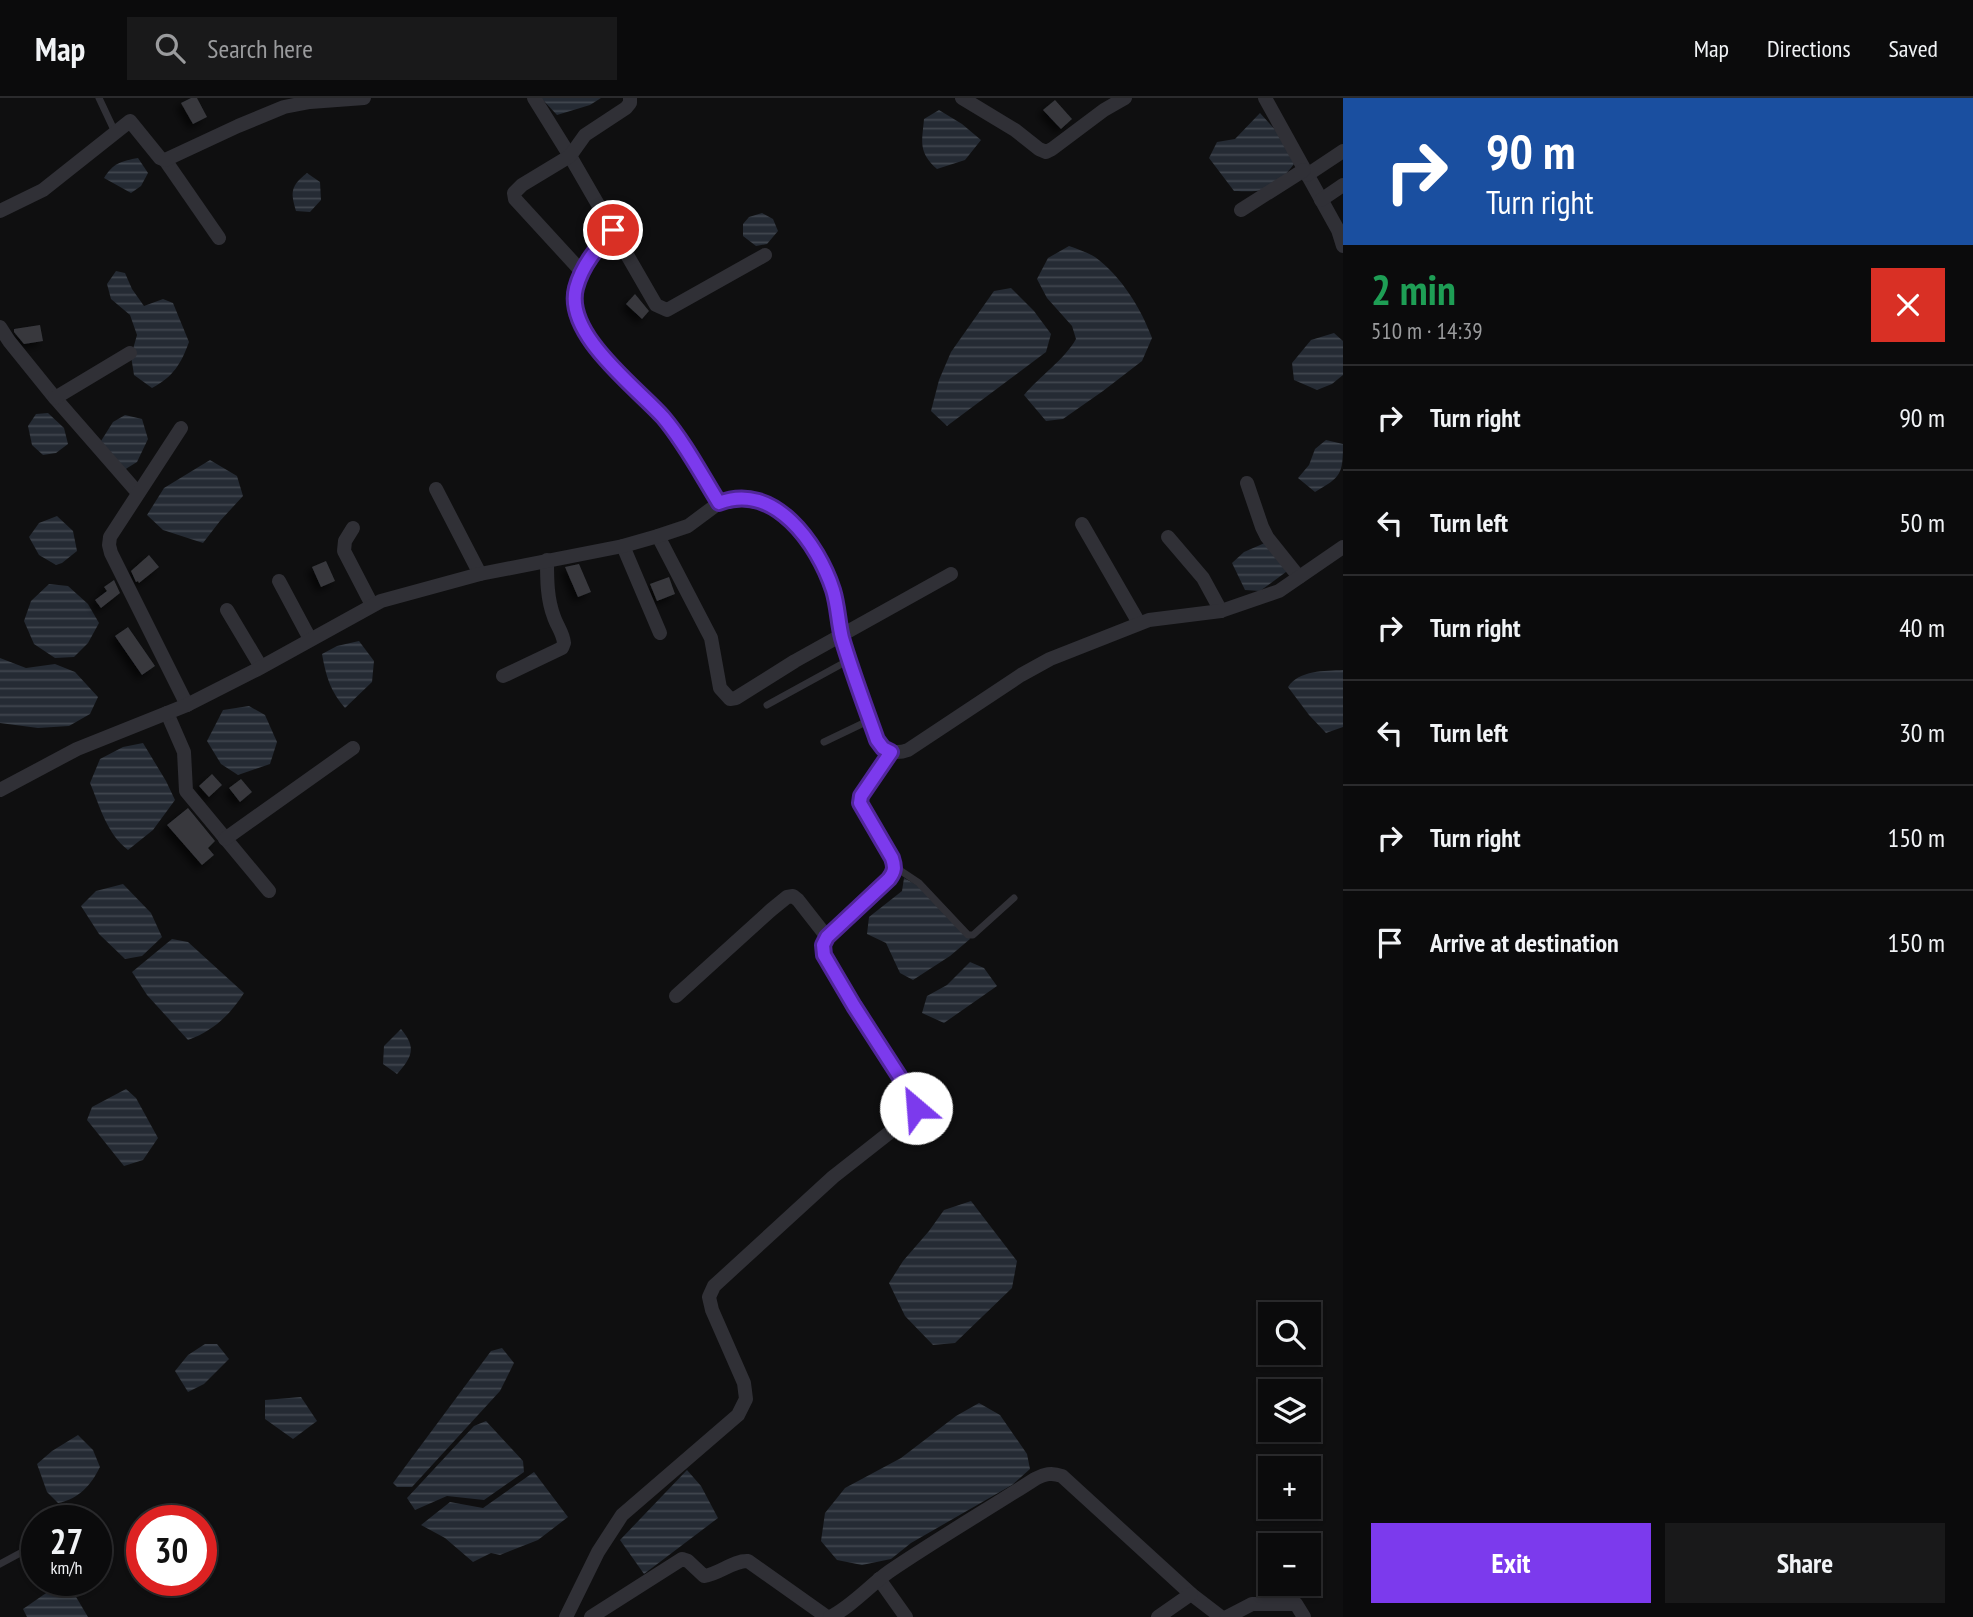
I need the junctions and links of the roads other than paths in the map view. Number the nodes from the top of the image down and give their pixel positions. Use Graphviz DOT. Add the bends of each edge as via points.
graph roads {
  1 [pos="99,98"];
  2 [pos="364,98"];
  3 [pos="534,98"];
  4 [pos="630,98"];
  5 [pos="962,98"];
  6 [pos="1125,98"];
  7 [pos="1265,98"];
  8 [pos="115,133"];
  9 [pos="1343,151"];
  10 [pos="570,156"];
  11 [pos="165,160"];
  12 [pos="1306,172"];
  13 [pos="1343,185"];
  14 [pos="1321,200"];
  15 [pos="1241,209"];
  16 [pos="0,211"];
  17 [pos="613,230"];
  18 [pos="219,238"];
  19 [pos="1343,246"];
  20 [pos="765,255"];
  21 [pos="582,272"];
  22 [pos="0,327"];
  23 [pos="130,353"];
  24 [pos="55,398"];
  25 [pos="181,428"];
  26 [pos="1247,484"];
  27 [pos="436,489"];
  28 [pos="138,493"];
  29 [pos="719,503"];
  30 [pos="1082,524"];
  31 [pos="354,528"];
  32 [pos="657,536"];
  33 [pos="1168,537"];
  34 [pos="623,546"];
  35 [pos="1342,550"];
  36 [pos="547,561"];
  37 [pos="480,573"];
  38 [pos="951,575"];
  39 [pos="1299,577"];
  40 [pos="279,581"];
  41 [pos="372,605"];
  42 [pos="227,610"];
  43 [pos="1221,611"];
  44 [pos="1139,623"];
  45 [pos="660,634"];
  46 [pos="841,636"];
  47 [pos="310,639"];
  48 [pos="849,660"];
  49 [pos="261,667"];
  50 [pos="503,676"];
  51 [pos="187,705"];
  52 [pos="767,705"];
  53 [pos="167,713"];
  54 [pos="870,720"];
  55 [pos="824,742"];
  56 [pos="353,748"];
  57 [pos="891,752"];
  58 [pos="0,790"];
  59 [pos="225,839"];
  60 [pos="895,866"];
  61 [pos="269,891"];
  62 [pos="1014,898"];
  63 [pos="827,937"];
  64 [pos="676,996"];
  65 [pos="21,1553"];
  66 [pos="0,1564"];
  67 [pos="879,1579"];
  68 [pos="1191,1594"];
  69 [pos="566,1617"];
  70 [pos="591,1617"];
  71 [pos="828,1617"];
  72 [pos="906,1617"];
  73 [pos="1158,1617"];
  74 [pos="1221,1617"];
  75 [pos="1227,1617"];
  76 [pos="1304,1617"];
  1 -- 8 [label="lane"];
  2 -- 11 [label="street" via="284,107"];
  3 -- 10 [label="street"];
  4 -- 10 [label="street" via="626,108 585,135"];
  5 -- 6 [label="street" via="1046,152"];
  7 -- 12 [label="street"];
  8 -- 11 [label="street" via="130,121"];
  8 -- 16 [label="street" via="43,190"];
  9 -- 12 [label="street"];
  10 -- 17 [label="street"];
  10 -- 21 [label="street" via="514,193"];
  11 -- 18 [label="street"];
  12 -- 14 [label="street"];
  12 -- 15 [label="street"];
  13 -- 14 [label="street"];
  14 -- 19 [label="street"];
  17 -- 20 [label="street" via="656,305 667,310"];
  17 -- 21 [label="street"];
  21 -- 29 [label="street" via="575,290 580,323 610,365 663,418"];
  22 -- 24 [label="street"];
  23 -- 24 [label="street"];
  24 -- 28 [label="street"];
  25 -- 28 [label="street"];
  26 -- 39 [label="street" via="1267,537"];
  27 -- 37 [label="street"];
  28 -- 51 [label="street" via="109,545"];
  29 -- 32 [label="street" via="688,526"];
  29 -- 46 [label="street" via="737,497 760,501 795,525 825,570"];
  30 -- 44 [label="street"];
  31 -- 41 [label="street" via="344,551"];
  32 -- 34 [label="street"];
  32 -- 46 [label="street" via="711,638 720,688 730,699"];
  33 -- 43 [label="street" via="1203,578"];
  34 -- 36 [label="street"];
  34 -- 45 [label="street"];
  35 -- 39 [label="street"];
  36 -- 37 [label="street"];
  36 -- 50 [label="street" via="548,594 564,643"];
  37 -- 41 [label="street"];
  38 -- 46 [label="street"];
  39 -- 43 [label="street" via="1279,591"];
  40 -- 47 [label="street"];
  41 -- 47 [label="street"];
  42 -- 49 [label="street"];
  43 -- 44 [label="street"];
  44 -- 57 [label="street" via="1035,667 908,750"];
  46 -- 48 [label="street"];
  47 -- 49 [label="street"];
  48 -- 52 [label="lane"];
  48 -- 54 [label="street"];
  49 -- 51 [label="street"];
  51 -- 53 [label="street"];
  53 -- 58 [label="street" via="77,749"];
  53 -- 59 [label="street" via="184,752 186,791"];
  54 -- 55 [label="lane"];
  54 -- 57 [label="street" via="877,740"];
  56 -- 59 [label="street"];
  57 -- 60 [label="street" via="860,803"];
  59 -- 61 [label="street"];
  60 -- 62 [label="lane" via="919,883 968,935"];
  60 -- 63 [label="street" via="889,879"];
  63 -- 64 [label="street" via="798,900 788,897"];
  63 -- 69 [label="street" via="824,955 916,1108 714,1286 709,1297 712,1310 744,1383 746,1399 738,1415 622,1515"];
  65 -- 66 [label="lane"];
  67 -- 68 [label="street" via="1035,1479 1053,1473 1062,1476"];
  67 -- 71 [label="street"];
  67 -- 72 [label="street"];
  68 -- 73 [label="street"];
  68 -- 74 [label="street"];
  70 -- 71 [label="street" via="682,1559 704,1577 748,1561"];
  75 -- 76 [label="street" via="1252,1604 1296,1604"];
}
